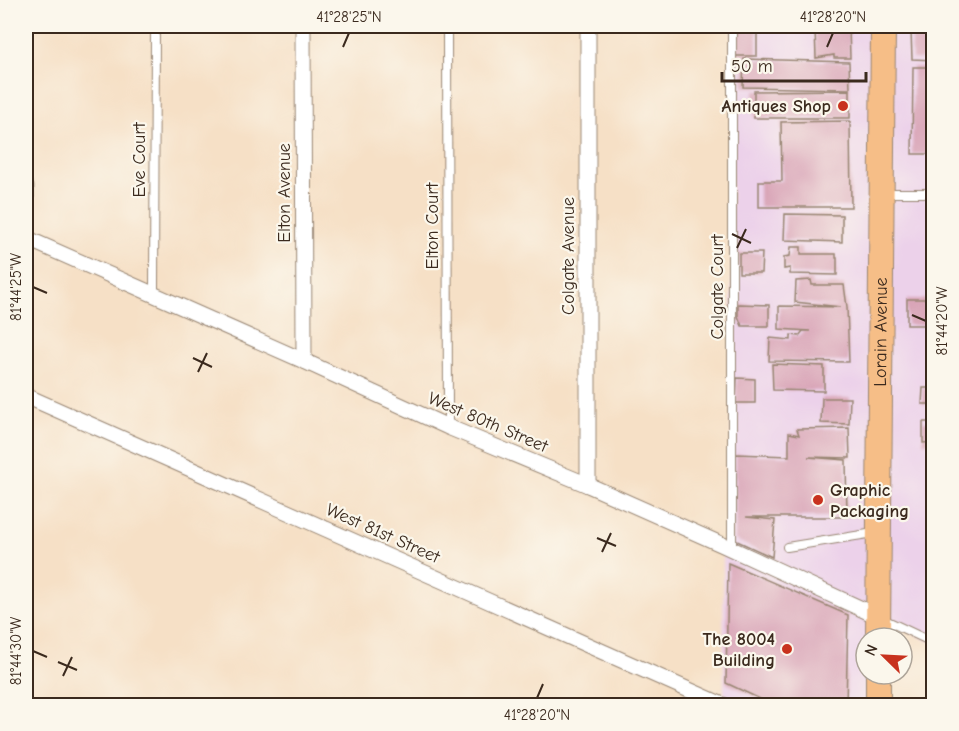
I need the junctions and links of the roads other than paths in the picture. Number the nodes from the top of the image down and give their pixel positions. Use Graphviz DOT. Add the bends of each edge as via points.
graph roads {
  1 [pos="155,26"];
  2 [pos="303,26"];
  3 [pos="447,26"];
  4 [pos="588,26"];
  5 [pos="732,26"];
  6 [pos="884,26"];
  7 [pos="26,187"];
  8 [pos="881,193"];
  9 [pos="933,193"];
  10 [pos="26,238"];
  11 [pos="154,294"];
  12 [pos="304,361"];
  13 [pos="26,396"];
  14 [pos="448,427"];
  15 [pos="588,485"];
  16 [pos="878,532"];
  17 [pos="787,547"];
  18 [pos="732,549"];
  19 [pos="876,626"];
  20 [pos="878,626"];
  21 [pos="914,637"];
  22 [pos="933,643"];
  23 [pos="878,686"];
  24 [pos="724,705"];
  25 [pos="878,705"];
  1 -- 11 [label="lane, Eve Court"];
  2 -- 12 [label="street, Elton Avenue"];
  3 -- 14 [label="lane, Elton Court"];
  4 -- 15 [label="street, Colgate Avenue"];
  5 -- 18 [label="lane, Colgate Court"];
  6 -- 8 [label="main road, Lorain Avenue"];
  7 -- 10 [label="street"];
  8 -- 9 [label="lane"];
  8 -- 16 [label="main road, Lorain Avenue"];
  10 -- 11 [label="street, West 80th Street"];
  11 -- 12 [label="street, West 80th Street"];
  12 -- 14 [label="street, West 80th Street"];
  13 -- 24 [label="street, West 81st Street"];
  14 -- 15 [label="street, West 80th Street"];
  15 -- 18 [label="street, West 80th Street"];
  16 -- 17 [label="lane"];
  16 -- 20 [label="main road, Lorain Avenue"];
  18 -- 19 [label="street, West 80th Street"];
  21 -- 22 [label="lane, West 80th Street"];
  23 -- 25 [label="main road"];
}
